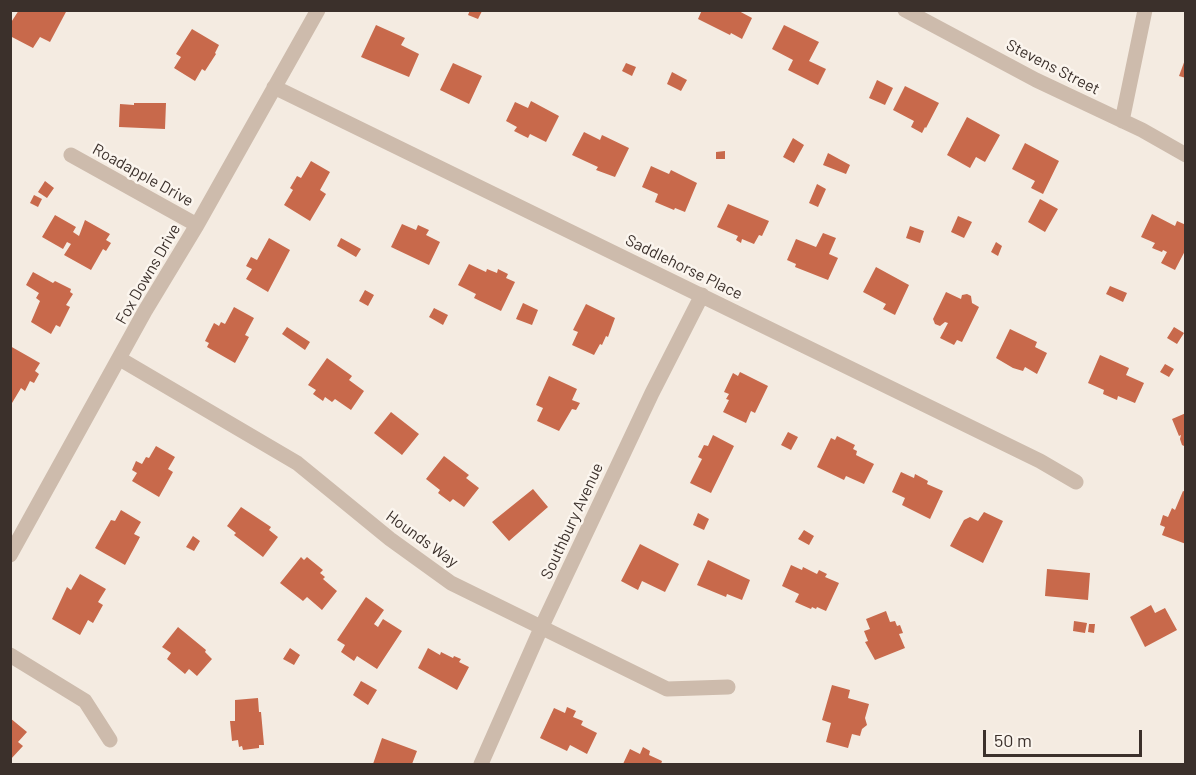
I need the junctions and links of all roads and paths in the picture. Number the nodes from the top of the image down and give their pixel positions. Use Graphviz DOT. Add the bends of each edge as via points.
graph roads {
  1 [pos="318,10"];
  2 [pos="905,10"];
  3 [pos="1145,10"];
  4 [pos="274,87"];
  5 [pos="1122,121"];
  6 [pos="71,155"];
  7 [pos="1185,155"];
  8 [pos="197,225"];
  9 [pos="702,296"];
  10 [pos="120,360"];
  11 [pos="1077,482"];
  12 [pos="10,555"];
  13 [pos="543,626"];
  14 [pos="10,655"];
  15 [pos="728,687"];
  16 [pos="110,740"];
  17 [pos="482,765"];
  1 -- 4 [label="street, Fox Downs Drive"];
  2 -- 5 [label="street, Stevens Street"];
  3 -- 5 [label="street"];
  4 -- 8 [label="street, Fox Downs Drive"];
  4 -- 9 [label="street, Saddlehorse Place"];
  5 -- 7 [label="street, Stevens Street"];
  6 -- 8 [label="street, Roadapple Drive"];
  8 -- 10 [label="street, Fox Downs Drive"];
  9 -- 11 [label="street, Saddlehorse Place"];
  9 -- 13 [label="street, Southbury Avenue"];
  10 -- 12 [label="street, Fox Downs Drive"];
  10 -- 13 [label="street, Hounds Way" via="297,463 451,583"];
  13 -- 15 [label="street, Hounds Way" via="667,689"];
  13 -- 17 [label="street, Southbury Avenue"];
  14 -- 16 [label="street" via="85,701"];
}
